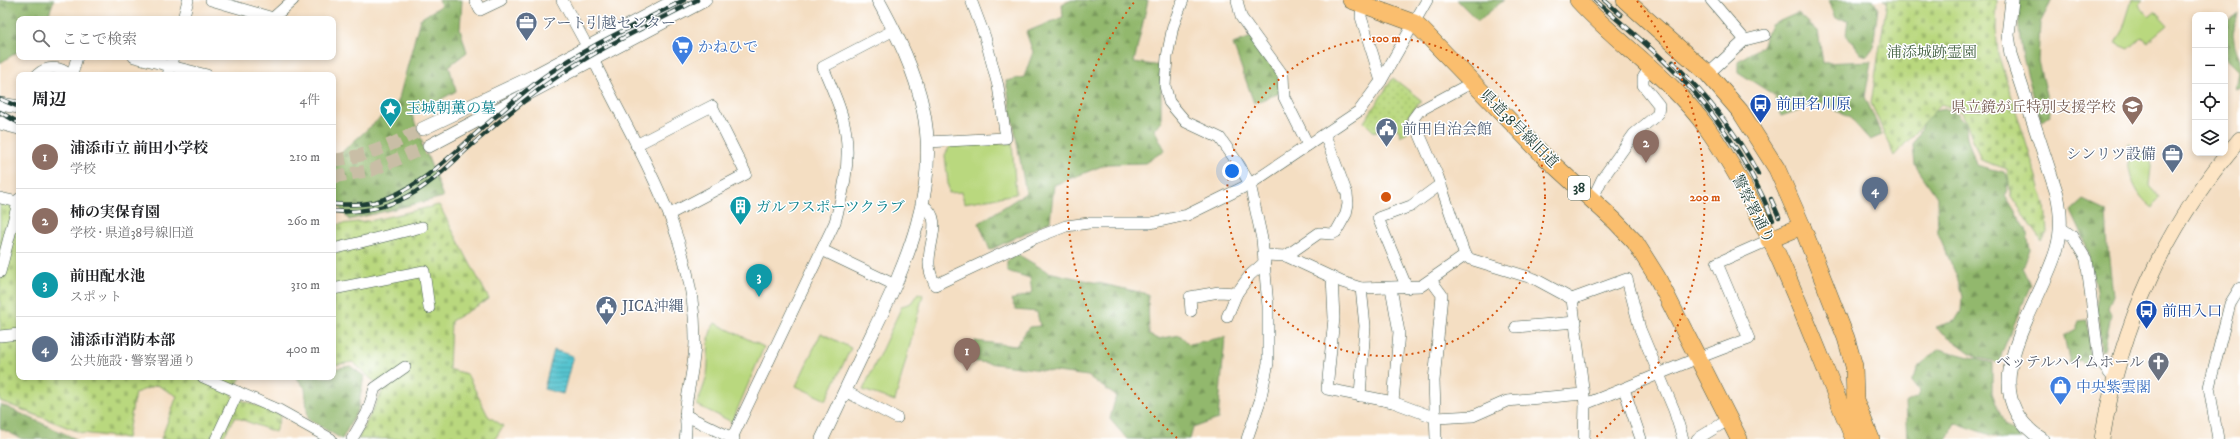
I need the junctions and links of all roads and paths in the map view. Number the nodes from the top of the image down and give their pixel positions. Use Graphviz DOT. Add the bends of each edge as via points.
graph roads {
  1 [pos="188,0"];
  2 [pos="211,0"];
  3 [pos="293,0"];
  4 [pos="475,0"];
  5 [pos="501,0"];
  6 [pos="562,0"];
  7 [pos="676,0"];
  8 [pos="705,0"];
  9 [pos="878,0"];
  10 [pos="971,0"];
  11 [pos="1183,0"];
  12 [pos="1237,0"];
  13 [pos="1427,0"];
  14 [pos="1578,0"];
  15 [pos="1625,0"];
  16 [pos="1711,0"];
  17 [pos="2012,0"];
  18 [pos="1356,2"];
  19 [pos="184,16"];
  20 [pos="266,16"];
  21 [pos="275,16"];
  22 [pos="1414,23"];
  23 [pos="894,30"];
  24 [pos="1765,35"];
  25 [pos="1745,40"];
  26 [pos="587,46"];
  27 [pos="593,59"];
  28 [pos="76,60"];
  29 [pos="146,60"];
  30 [pos="170,66"];
  31 [pos="1650,67"];
  32 [pos="41,72"];
  33 [pos="66,72"];
  34 [pos="72,72"];
  35 [pos="195,72"];
  36 [pos="1708,74"];
  37 [pos="1381,81"];
  38 [pos="1473,82"];
  39 [pos="0,104"];
  40 [pos="16,107"];
  41 [pos="0,123"];
  42 [pos="16,127"];
  43 [pos="422,129"];
  44 [pos="1325,135"];
  45 [pos="2240,139"];
  46 [pos="927,142"];
  47 [pos="636,145"];
  48 [pos="1308,145"];
  49 [pos="429,146"];
  50 [pos="1250,184"];
  51 [pos="1441,184"];
  52 [pos="0,198"];
  53 [pos="16,200"];
  54 [pos="1592,200"];
  55 [pos="923,205"];
  56 [pos="16,211"];
  57 [pos="670,214"];
  58 [pos="1802,226"];
  59 [pos="422,227"];
  60 [pos="2060,228"];
  61 [pos="1769,240"];
  62 [pos="336,248"];
  63 [pos="822,250"];
  64 [pos="1466,255"];
  65 [pos="1286,256"];
  66 [pos="1264,258"];
  67 [pos="0,272"];
  68 [pos="1332,277"];
  69 [pos="1431,280"];
  70 [pos="895,285"];
  71 [pos="336,288"];
  72 [pos="1361,288"];
  73 [pos="1392,288"];
  74 [pos="1407,288"];
  75 [pos="2240,288"];
  76 [pos="1237,293"];
  77 [pos="2240,298"];
  78 [pos="1572,299"];
  79 [pos="2230,304"];
  80 [pos="429,308"];
  81 [pos="1191,312"];
  82 [pos="1227,317"];
  83 [pos="1576,322"];
  84 [pos="1516,326"];
  85 [pos="16,334"];
  86 [pos="0,336"];
  87 [pos="1698,358"];
  88 [pos="405,367"];
  89 [pos="1659,372"];
  90 [pos="2114,379"];
  91 [pos="210,380"];
  92 [pos="1624,389"];
  93 [pos="845,391"];
  94 [pos="238,392"];
  95 [pos="1360,396"];
  96 [pos="1584,399"];
  97 [pos="1855,400"];
  98 [pos="1393,402"];
  99 [pos="685,415"];
  100 [pos="897,418"];
  101 [pos="1436,418"];
  102 [pos="1728,420"];
  103 [pos="733,438"];
  104 [pos="216,439"];
  105 [pos="332,439"];
  106 [pos="352,439"];
  107 [pos="685,439"];
  108 [pos="822,439"];
  109 [pos="1247,439"];
  110 [pos="1436,439"];
  111 [pos="1584,439"];
  112 [pos="1642,439"];
  113 [pos="1683,439"];
  114 [pos="1697,439"];
  115 [pos="1739,439"];
  116 [pos="1854,439"];
  117 [pos="1861,439"];
  118 [pos="1871,439"];
  119 [pos="2042,439"];
  120 [pos="2102,439"];
  121 [pos="2218,439"];
  1 -- 19 [label="street"];
  2 -- 20 [label="street"];
  3 -- 21 [label="street"];
  4 -- 5 [label="street" via="480,10"];
  6 -- 26 [label="street"];
  7 -- 26 [label="street"];
  8 -- 27 [label="street"];
  9 -- 23 [label="street"];
  10 -- 46 [label="street" via="985,37 998,86 1006,138"];
  11 -- 50 [label="street" via="1173,26 1167,57 1165,86 1168,102 1186,122 1220,138"];
  12 -- 48 [label="street" via="1241,17 1283,75 1284,97"];
  13 -- 22 [label="street"];
  14 -- 31 [label="main road, 警察署通り"];
  15 -- 36 [label="main road"];
  16 -- 25 [label="street"];
  17 -- 60 [label="street" via="2008,34 2011,54 2057,194"];
  18 -- 22 [label="main road, 県道38号線旧道 / 38"];
  18 -- 37 [label="street"];
  22 -- 37 [label="street"];
  22 -- 38 [label="main road, 県道38号線旧道 / 38"];
  23 -- 46 [label="street" via="917,88 923,109"];
  23 -- 63 [label="street" via="823,67 839,106 846,134 847,164 835,222"];
  24 -- 25 [label="street"];
  25 -- 36 [label="street"];
  26 -- 43 [label="street" via="532,77"];
  27 -- 47 [label="street"];
  27 -- 49 [label="street"];
  28 -- 34 [label="street"];
  29 -- 30 [label="street"];
  30 -- 35 [label="street"];
  31 -- 54 [label="street" via="1643,78 1643,85 1659,105 1658,114 1634,134 1602,179"];
  31 -- 61 [label="main road, 警察署通り" via="1684,100 1706,127 1740,181"];
  32 -- 33 [label="street" via="50,68"];
  36 -- 58 [label="main road" via="1740,111 1766,151 1777,169"];
  37 -- 44 [label="street" via="1358,111"];
  38 -- 51 [label="street" via="1418,111 1413,119"];
  38 -- 54 [label="main road, 県道38号線旧道 / 38" via="1543,155"];
  39 -- 40 [label="street"];
  41 -- 42 [label="street"];
  44 -- 48 [label="street"];
  44 -- 65 [label="street" via="1347,194 1346,214 1336,232 1319,233"];
  45 -- 90 [label="main road" via="2197,194 2156,264 2131,322"];
  46 -- 55 [label="street" via="927,174"];
  47 -- 57 [label="street"];
  47 -- 57 [label="street" via="712,106 746,174"];
  48 -- 50 [label="street"];
  50 -- 55 [label="street" via="1186,215 1151,224 1089,223 1066,226 935,285 928,264 934,218 931,210"];
  50 -- 66 [label="street" via="1258,213"];
  51 -- 64 [label="street"];
  51 -- 74 [label="street" via="1411,206 1378,218"];
  52 -- 53 [label="street"];
  54 -- 87 [label="main road, 県道38号線旧道 / 38" via="1635,242 1657,277"];
  55 -- 70 [label="street" via="912,244"];
  56 -- 67 [label="street"];
  57 -- 99 [label="street" via="688,271 694,307 694,360"];
  58 -- 61 [label="main road"];
  58 -- 97 [label="main road" via="1846,338 1854,366"];
  59 -- 62 [label="street"];
  60 -- 90 [label="street" via="2072,236 2086,259 2099,360"];
  60 -- 119 [label="street" via="2054,258 2014,350 2009,368 2009,387 2014,408 2027,428"];
  61 -- 87 [label="street" via="1717,263 1749,340"];
  61 -- 116 [label="main road, 警察署通り"];
  63 -- 70 [label="street"];
  63 -- 103 [label="street"];
  64 -- 69 [label="street"];
  64 -- 78 [label="street" via="1470,259 1547,284"];
  65 -- 66 [label="street"];
  65 -- 68 [label="street"];
  66 -- 76 [label="street"];
  66 -- 109 [label="street" via="1269,336 1268,363 1260,401"];
  68 -- 72 [label="street"];
  68 -- 95 [label="street" via="1334,318 1327,389"];
  69 -- 74 [label="street" via="1421,286"];
  69 -- 101 [label="street" via="1442,295 1434,381"];
  70 -- 93 [label="street"];
  71 -- 80 [label="street" via="424,271"];
  72 -- 73 [label="street"];
  72 -- 95 [label="street" via="1365,326"];
  73 -- 74 [label="street"];
  73 -- 98 [label="street" via="1399,332"];
  75 -- 79 [label="street"];
  76 -- 81 [label="street" via="1219,292 1190,297"];
  76 -- 82 [label="street"];
  77 -- 79 [label="street"];
  78 -- 83 [label="street"];
  78 -- 89 [label="street" via="1627,279 1640,329"];
  79 -- 121 [label="street" via="2209,387"];
  83 -- 84 [label="street"];
  83 -- 96 [label="street"];
  85 -- 86 [label="street"];
  87 -- 89 [label="street"];
  87 -- 102 [label="main road, 県道38号線旧道 / 38"];
  88 -- 106 [label="street" via="375,388 367,413"];
  89 -- 92 [label="street"];
  89 -- 113 [label="street"];
  90 -- 120 [label="main road"];
  91 -- 94 [label="street"];
  92 -- 96 [label="street"];
  92 -- 112 [label="street"];
  93 -- 100 [label="street"];
  93 -- 108 [label="street"];
  94 -- 104 [label="street"];
  94 -- 105 [label="street" via="279,410"];
  95 -- 98 [label="street"];
  96 -- 101 [label="street" via="1507,401 1473,416"];
  96 -- 111 [label="street"];
  97 -- 117 [label="main road" via="1851,412"];
  97 -- 118 [label="main road"];
  98 -- 101 [label="street"];
  99 -- 103 [label="street"];
  99 -- 107 [label="street"];
  101 -- 110 [label="street"];
  102 -- 114 [label="street"];
  102 -- 115 [label="main road, 県道38号線旧道 / 38"];
}
